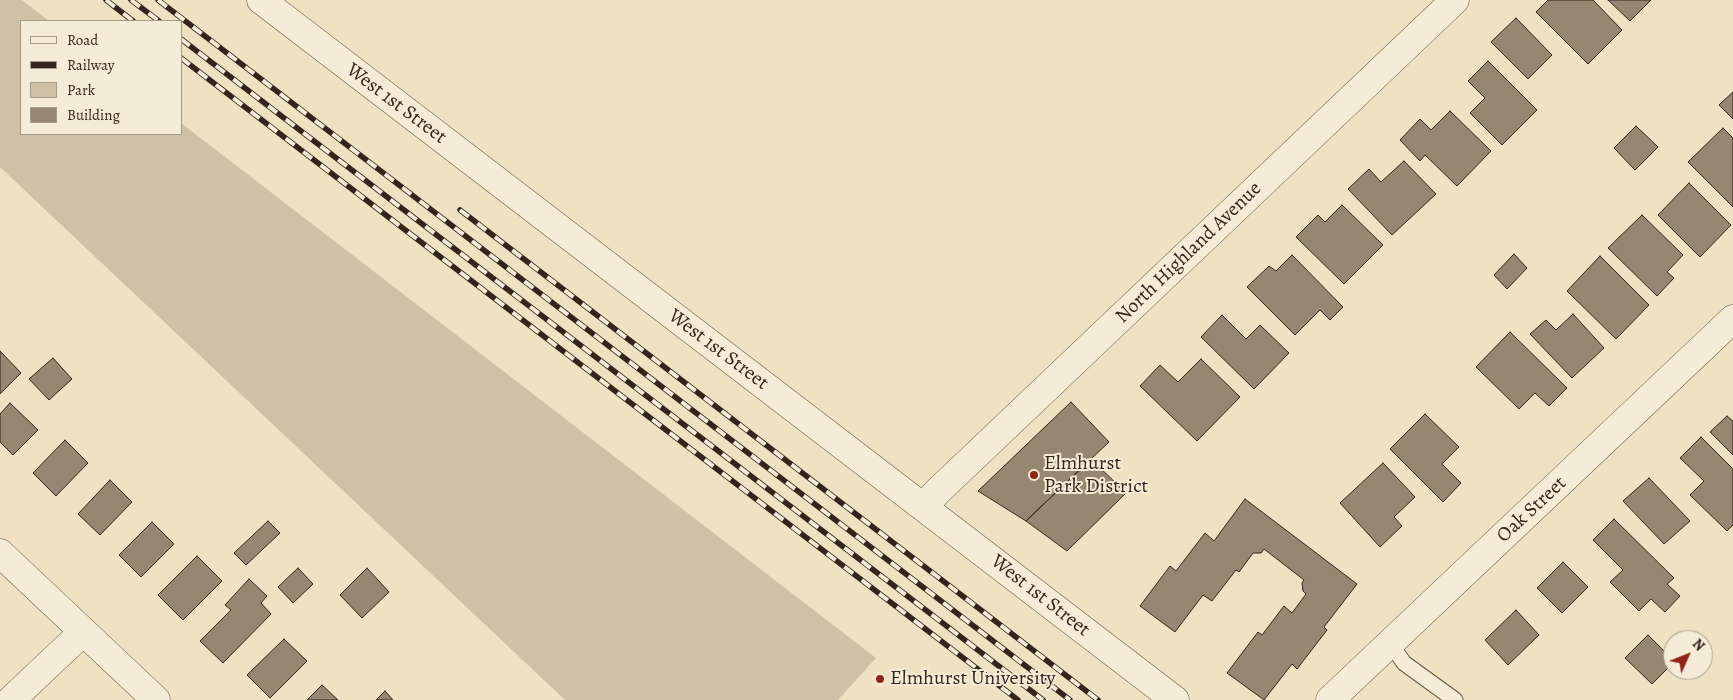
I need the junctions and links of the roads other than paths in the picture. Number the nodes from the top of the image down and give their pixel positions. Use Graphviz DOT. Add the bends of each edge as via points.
graph roads {
  1 [pos="261,0"];
  2 [pos="1454,0"];
  3 [pos="1733,319"];
  4 [pos="924,507"];
  5 [pos="0,553"];
  6 [pos="83,632"];
  7 [pos="1390,643"];
  8 [pos="1338,698"];
  9 [pos="11,700"];
  10 [pos="156,700"];
  11 [pos="1175,700"];
  12 [pos="1455,700"];
  1 -- 4 [label="street, West 1st Street"];
  2 -- 4 [label="street, North Highland Avenue"];
  3 -- 7 [label="street, Oak Street"];
  4 -- 11 [label="street, West 1st Street"];
  5 -- 6 [label="street"];
  6 -- 9 [label="street"];
  6 -- 10 [label="street"];
  7 -- 8 [label="street, Oak Street"];
  7 -- 12 [label="lane" via="1404,663"];
}
